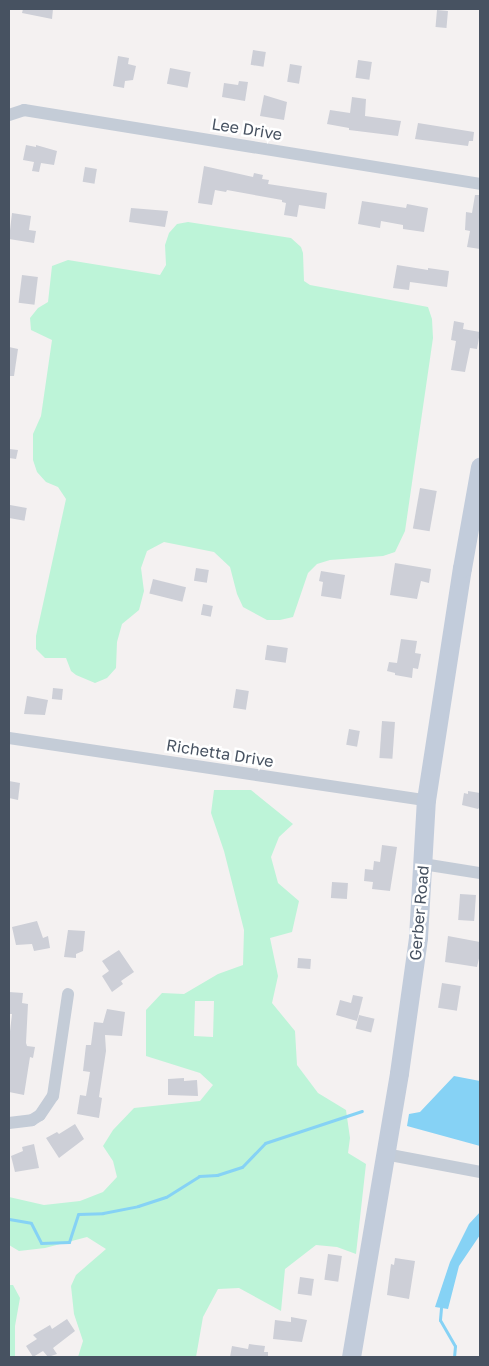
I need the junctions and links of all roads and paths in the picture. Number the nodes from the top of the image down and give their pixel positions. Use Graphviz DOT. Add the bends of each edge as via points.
graph roads {
  1 [pos="9,115"];
  2 [pos="480,184"];
  3 [pos="480,467"];
  4 [pos="9,738"];
  5 [pos="426,800"];
  6 [pos="423,864"];
  7 [pos="480,873"];
  8 [pos="68,994"];
  9 [pos="9,1123"];
  10 [pos="385,1154"];
  11 [pos="480,1172"];
  12 [pos="351,1357"];
  1 -- 2 [label="street, Lee Drive" via="24,110"];
  3 -- 5 [label="street, Gerber Road"];
  4 -- 5 [label="street, Richetta Drive"];
  5 -- 6 [label="street, Gerber Road"];
  6 -- 7 [label="street"];
  6 -- 10 [label="street, Gerber Road" via="418,937"];
  8 -- 9 [label="street" via="53,1096 40,1115 32,1120"];
  10 -- 11 [label="street"];
  10 -- 12 [label="street, Gerber Road"];
}
